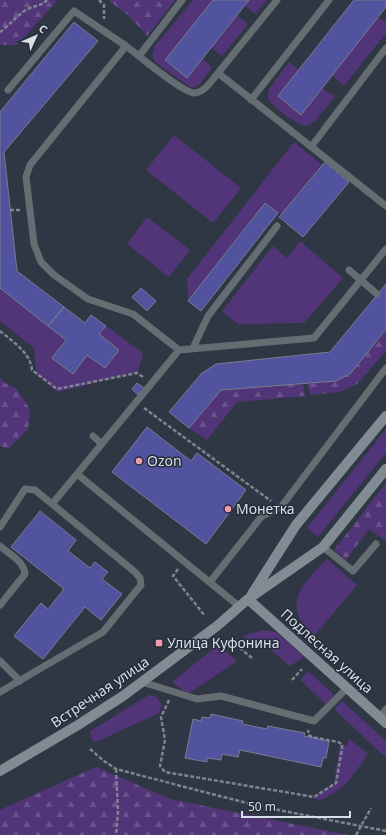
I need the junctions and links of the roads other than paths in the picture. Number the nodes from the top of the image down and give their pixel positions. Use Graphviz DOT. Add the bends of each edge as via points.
graph roads {
  1 [pos="182,0"];
  2 [pos="277,0"];
  3 [pos="329,0"];
  4 [pos="126,46"];
  5 [pos="386,48"];
  6 [pos="139,56"];
  7 [pos="218,73"];
  8 [pos="8,90"];
  9 [pos="251,100"];
  10 [pos="311,147"];
  11 [pos="386,206"];
  12 [pos="277,226"];
  13 [pos="386,249"];
  14 [pos="349,270"];
  15 [pos="361,281"];
  16 [pos="378,294"];
  17 [pos="193,348"];
  18 [pos="179,350"];
  19 [pos="386,368"];
  20 [pos="386,416"];
  21 [pos="93,436"];
  22 [pos="102,444"];
  23 [pos="386,469"];
  24 [pos="77,474"];
  25 [pos="52,504"];
  26 [pos="0,527"];
  27 [pos="376,544"];
  28 [pos="0,546"];
  29 [pos="323,547"];
  30 [pos="210,582"];
  31 [pos="248,599"];
  32 [pos="0,605"];
  33 [pos="240,607"];
  34 [pos="0,662"];
  35 [pos="20,681"];
  36 [pos="142,682"];
  37 [pos="347,688"];
  38 [pos="0,692"];
  39 [pos="384,716"];
  40 [pos="0,771"];
  1 -- 6 [label="lane"];
  2 -- 7 [label="lane"];
  3 -- 9 [label="lane"];
  4 -- 6 [label="lane"];
  4 -- 8 [label="lane" via="74,10"];
  4 -- 18 [label="lane" via="30,165 26,177 34,244 41,262 54,275 88,299 133,314"];
  5 -- 10 [label="lane"];
  6 -- 7 [label="lane" via="190,92 201,91"];
  7 -- 9 [label="lane"];
  9 -- 10 [label="lane"];
  10 -- 11 [label="lane"];
  12 -- 17 [label="lane" via="208,316"];
  13 -- 15 [label="lane"];
  14 -- 15 [label="lane"];
  15 -- 16 [label="lane"];
  15 -- 17 [label="lane" via="314,338"];
  17 -- 18 [label="lane"];
  18 -- 22 [label="lane"];
  19 -- 30 [label="lane" via="281,508 262,516"];
  20 -- 31 [label="main road" via="296,525"];
  21 -- 22 [label="lane"];
  22 -- 24 [label="lane"];
  23 -- 29 [label="main road"];
  24 -- 25 [label="lane"];
  24 -- 30 [label="lane"];
  25 -- 26 [label="lane" via="35,490 26,489"];
  25 -- 35 [label="lane" via="135,572 140,578 141,585 103,632"];
  27 -- 29 [label="lane" via="353,572"];
  28 -- 32 [label="lane" via="20,562 25,574"];
  29 -- 31 [label="main road"];
  30 -- 33 [label="lane"];
  31 -- 33 [label="main road, Встречная улица"];
  31 -- 37 [label="main road, Подлесная улица"];
  33 -- 36 [label="main road, Встречная улица"];
  34 -- 35 [label="lane"];
  35 -- 38 [label="lane"];
  36 -- 37 [label="lane" via="197,699 221,696 310,720 318,718"];
  36 -- 40 [label="main road, Встречная улица" via="78,725"];
  37 -- 39 [label="main road, Подлесная улица"];
}
